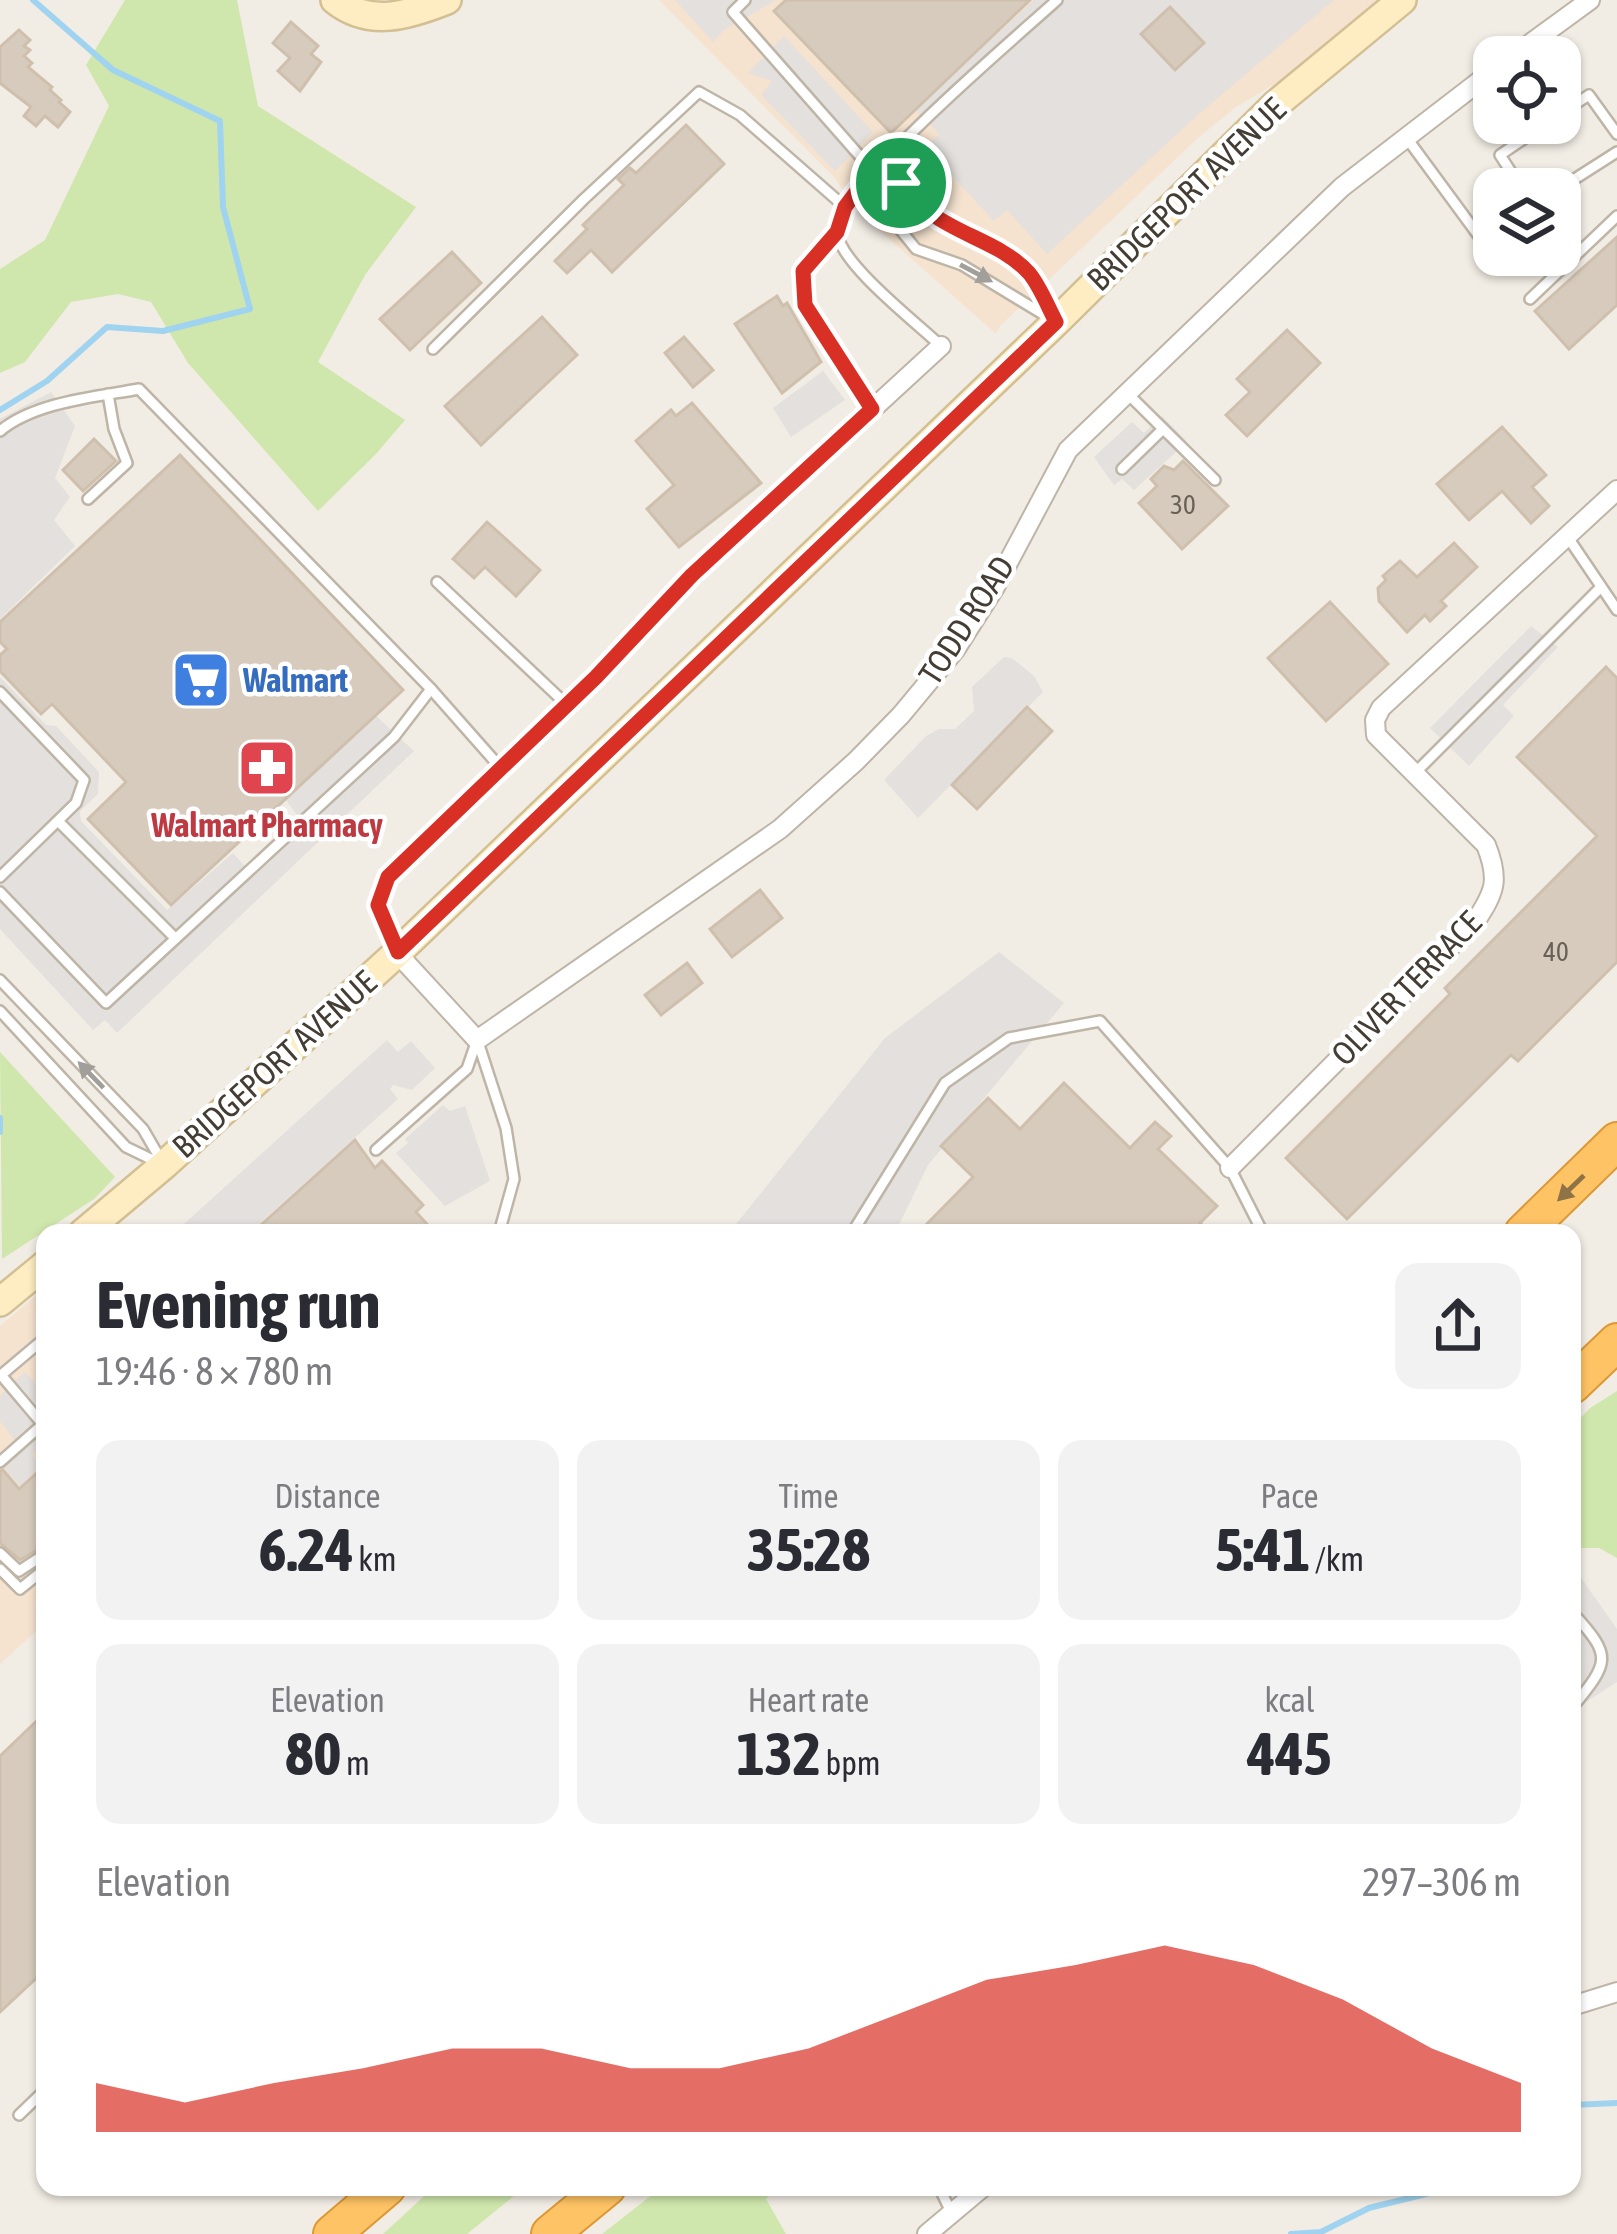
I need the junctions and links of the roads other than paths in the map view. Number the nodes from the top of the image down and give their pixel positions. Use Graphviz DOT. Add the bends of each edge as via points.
graph roads {
  1 [pos="335,0"];
  2 [pos="447,0"];
  3 [pos="745,0"];
  4 [pos="1057,0"];
  5 [pos="1402,0"];
  6 [pos="1590,0"];
  7 [pos="1541,36"];
  8 [pos="1473,86"];
  9 [pos="1581,100"];
  10 [pos="1617,134"];
  11 [pos="1406,137"];
  12 [pos="1515,144"];
  13 [pos="1617,152"];
  14 [pos="1509,168"];
  15 [pos="872,171"];
  16 [pos="1581,175"];
  17 [pos="845,207"];
  18 [pos="1617,216"];
  19 [pos="1473,228"];
  20 [pos="837,232"];
  21 [pos="1530,298"];
  22 [pos="1056,322"];
  23 [pos="941,346"];
  24 [pos="433,349"];
  25 [pos="1127,393"];
  26 [pos="108,394"];
  27 [pos="872,409"];
  28 [pos="1162,429"];
  29 [pos="0,431"];
  30 [pos="1122,469"];
  31 [pos="1215,480"];
  32 [pos="1617,490"];
  33 [pos="88,499"];
  34 [pos="1568,536"];
  35 [pos="437,582"];
  36 [pos="1600,588"];
  37 [pos="1617,610"];
  38 [pos="431,689"];
  39 [pos="0,692"];
  40 [pos="566,704"];
  41 [pos="499,766"];
  42 [pos="1414,773"];
  43 [pos="58,821"];
  44 [pos="0,877"];
  45 [pos="0,892"];
  46 [pos="173,937"];
  47 [pos="398,952"];
  48 [pos="0,980"];
  49 [pos="0,1011"];
  50 [pos="477,1040"];
  51 [pos="1617,1141"];
  52 [pos="376,1150"];
  53 [pos="164,1165"];
  54 [pos="1230,1168"];
  55 [pos="94,1224"];
  56 [pos="502,1224"];
  57 [pos="858,1224"];
  58 [pos="1258,1224"];
  59 [pos="1531,1224"];
  60 [pos="36,1272"];
  61 [pos="0,1302"];
  62 [pos="1617,1342"];
  63 [pos="36,1345"];
  64 [pos="0,1375"];
  65 [pos="1581,1376"];
  66 [pos="36,1416"];
  67 [pos="36,1431"];
  68 [pos="2,1457"];
  69 [pos="0,1552"];
  70 [pos="36,1560"];
  71 [pos="0,1569"];
  72 [pos="36,1576"];
  73 [pos="1581,1622"];
  74 [pos="1581,1696"];
  75 [pos="1617,1992"];
  76 [pos="1581,2003"];
  77 [pos="36,2099"];
  78 [pos="19,2115"];
  79 [pos="376,2196"];
  80 [pos="596,2196"];
  81 [pos="943,2196"];
  82 [pos="973,2196"];
  83 [pos="952,2214"];
  84 [pos="332,2234"];
  85 [pos="550,2234"];
  86 [pos="927,2234"];
  1 -- 2 [label="main road" via="389,18"];
  3 -- 15 [label="lane" via="733,12"];
  4 -- 15 [label="lane"];
  5 -- 22 [label="main road, BRIDGEPORT AVENUE" via="1275,105"];
  6 -- 7 [label="street"];
  8 -- 11 [label="street, TODD ROAD"];
  9 -- 10 [label="lane" via="1589,95"];
  11 -- 19 [label="lane"];
  11 -- 25 [label="street, TODD ROAD"];
  12 -- 14 [label="lane" via="1500,154"];
  13 -- 16 [label="lane"];
  15 -- 17 [label="lane"];
  15 -- 22 [label="lane" via="1029,273"];
  15 -- 22 [label="lane, one-way" via="877,201 916,249 962,265"];
  17 -- 20 [label="lane"];
  17 -- 24 [label="lane" via="740,115 699,92"];
  18 -- 21 [label="lane"];
  20 -- 23 [label="lane" via="848,257"];
  20 -- 27 [label="lane" via="803,271 805,305"];
  22 -- 47 [label="main road, BRIDGEPORT AVENUE"];
  23 -- 27 [label="street"];
  25 -- 28 [label="lane"];
  25 -- 50 [label="street, TODD ROAD" via="1068,450 955,650 856,761 780,829"];
  26 -- 29 [label="lane" via="13,420"];
  26 -- 33 [label="lane" via="127,463"];
  26 -- 38 [label="lane" via="139,389"];
  27 -- 40 [label="street"];
  28 -- 30 [label="lane"];
  28 -- 31 [label="lane"];
  32 -- 34 [label="street, OLIVER TERRACE"];
  34 -- 36 [label="lane"];
  34 -- 42 [label="street, OLIVER TERRACE" via="1381,708 1376,735"];
  35 -- 40 [label="lane"];
  36 -- 37 [label="lane"];
  36 -- 42 [label="lane"];
  38 -- 41 [label="lane"];
  38 -- 46 [label="lane" via="394,737"];
  39 -- 43 [label="lane" via="84,780"];
  40 -- 41 [label="street"];
  41 -- 47 [label="street" via="388,877 378,905"];
  42 -- 54 [label="street, OLIVER TERRACE" via="1486,845 1495,868 1492,896"];
  43 -- 44 [label="lane"];
  43 -- 46 [label="lane"];
  45 -- 46 [label="lane" via="106,1003"];
  47 -- 50 [label="street"];
  47 -- 53 [label="main road, BRIDGEPORT AVENUE"];
  53 -- 48 [label="lane, one-way" via="143,1129"];
  49 -- 53 [label="lane" via="126,1148"];
  50 -- 52 [label="lane" via="467,1069"];
  50 -- 56 [label="lane" via="514,1179"];
  51 -- 59 [label="highway, one-way"];
  53 -- 55 [label="main road, BRIDGEPORT AVENUE"];
  54 -- 57 [label="lane" via="1100,1021 1009,1038 945,1083"];
  54 -- 58 [label="lane"];
  60 -- 61 [label="main road"];
  62 -- 65 [label="highway"];
  63 -- 64 [label="lane"];
  64 -- 66 [label="lane"];
  67 -- 68 [label="lane"];
  69 -- 70 [label="lane" via="19,1571"];
  71 -- 72 [label="lane" via="20,1589"];
  73 -- 74 [label="lane" via="1601,1645 1603,1661"];
  75 -- 76 [label="street"];
  77 -- 78 [label="lane"];
  79 -- 84 [label="highway"];
  80 -- 85 [label="highway"];
  81 -- 83 [label="lane"];
  82 -- 83 [label="street"];
  83 -- 86 [label="street"];
}
